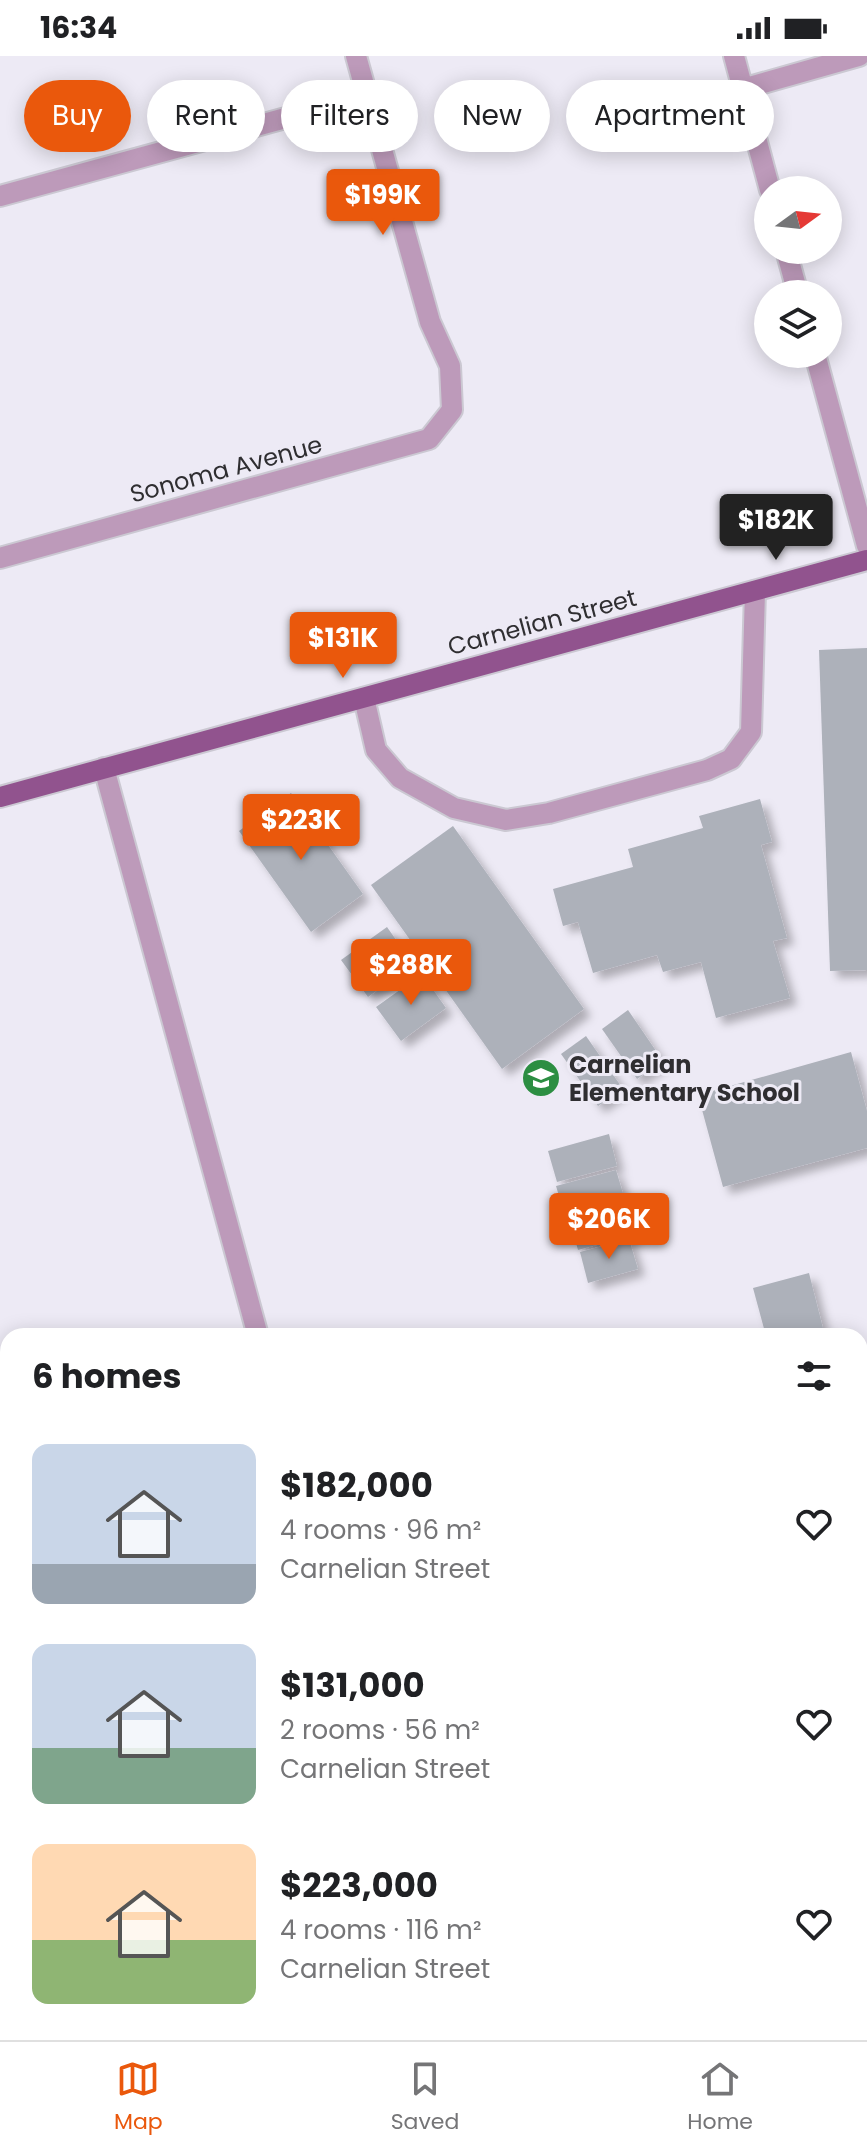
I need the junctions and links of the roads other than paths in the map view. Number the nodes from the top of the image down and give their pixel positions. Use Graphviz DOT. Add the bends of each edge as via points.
graph roads {
  1 [pos="356,56"];
  2 [pos="734,56"];
  3 [pos="859,56"];
  4 [pos="362,80"];
  5 [pos="740,80"];
  6 [pos="774,80"];
  7 [pos="281,119"];
  8 [pos="382,152"];
  9 [pos="759,152"];
  10 [pos="766,176"];
  11 [pos="0,196"];
  12 [pos="819,368"];
  13 [pos="867,546"];
  14 [pos="0,558"];
  15 [pos="867,560"];
  16 [pos="755,591"];
  17 [pos="364,698"];
  18 [pos="104,768"];
  19 [pos="0,797"];
  20 [pos="256,1328"];
  1 -- 4 [label="street"];
  2 -- 5 [label="street"];
  3 -- 6 [label="street"];
  7 -- 11 [label="street"];
  8 -- 14 [label="street, Sonoma Avenue" via="430,322 450,366 452,410 429,439"];
  9 -- 10 [label="street"];
  12 -- 13 [label="street"];
  15 -- 16 [label="main road, Carnelian Street"];
  16 -- 17 [label="main road, Carnelian Street"];
  16 -- 17 [label="street" via="751,732 731,759 707,770 506,820 454,808 400,778 376,750"];
  17 -- 18 [label="main road, Carnelian Street"];
  18 -- 19 [label="main road, Carnelian Street"];
  18 -- 20 [label="street"];
}
